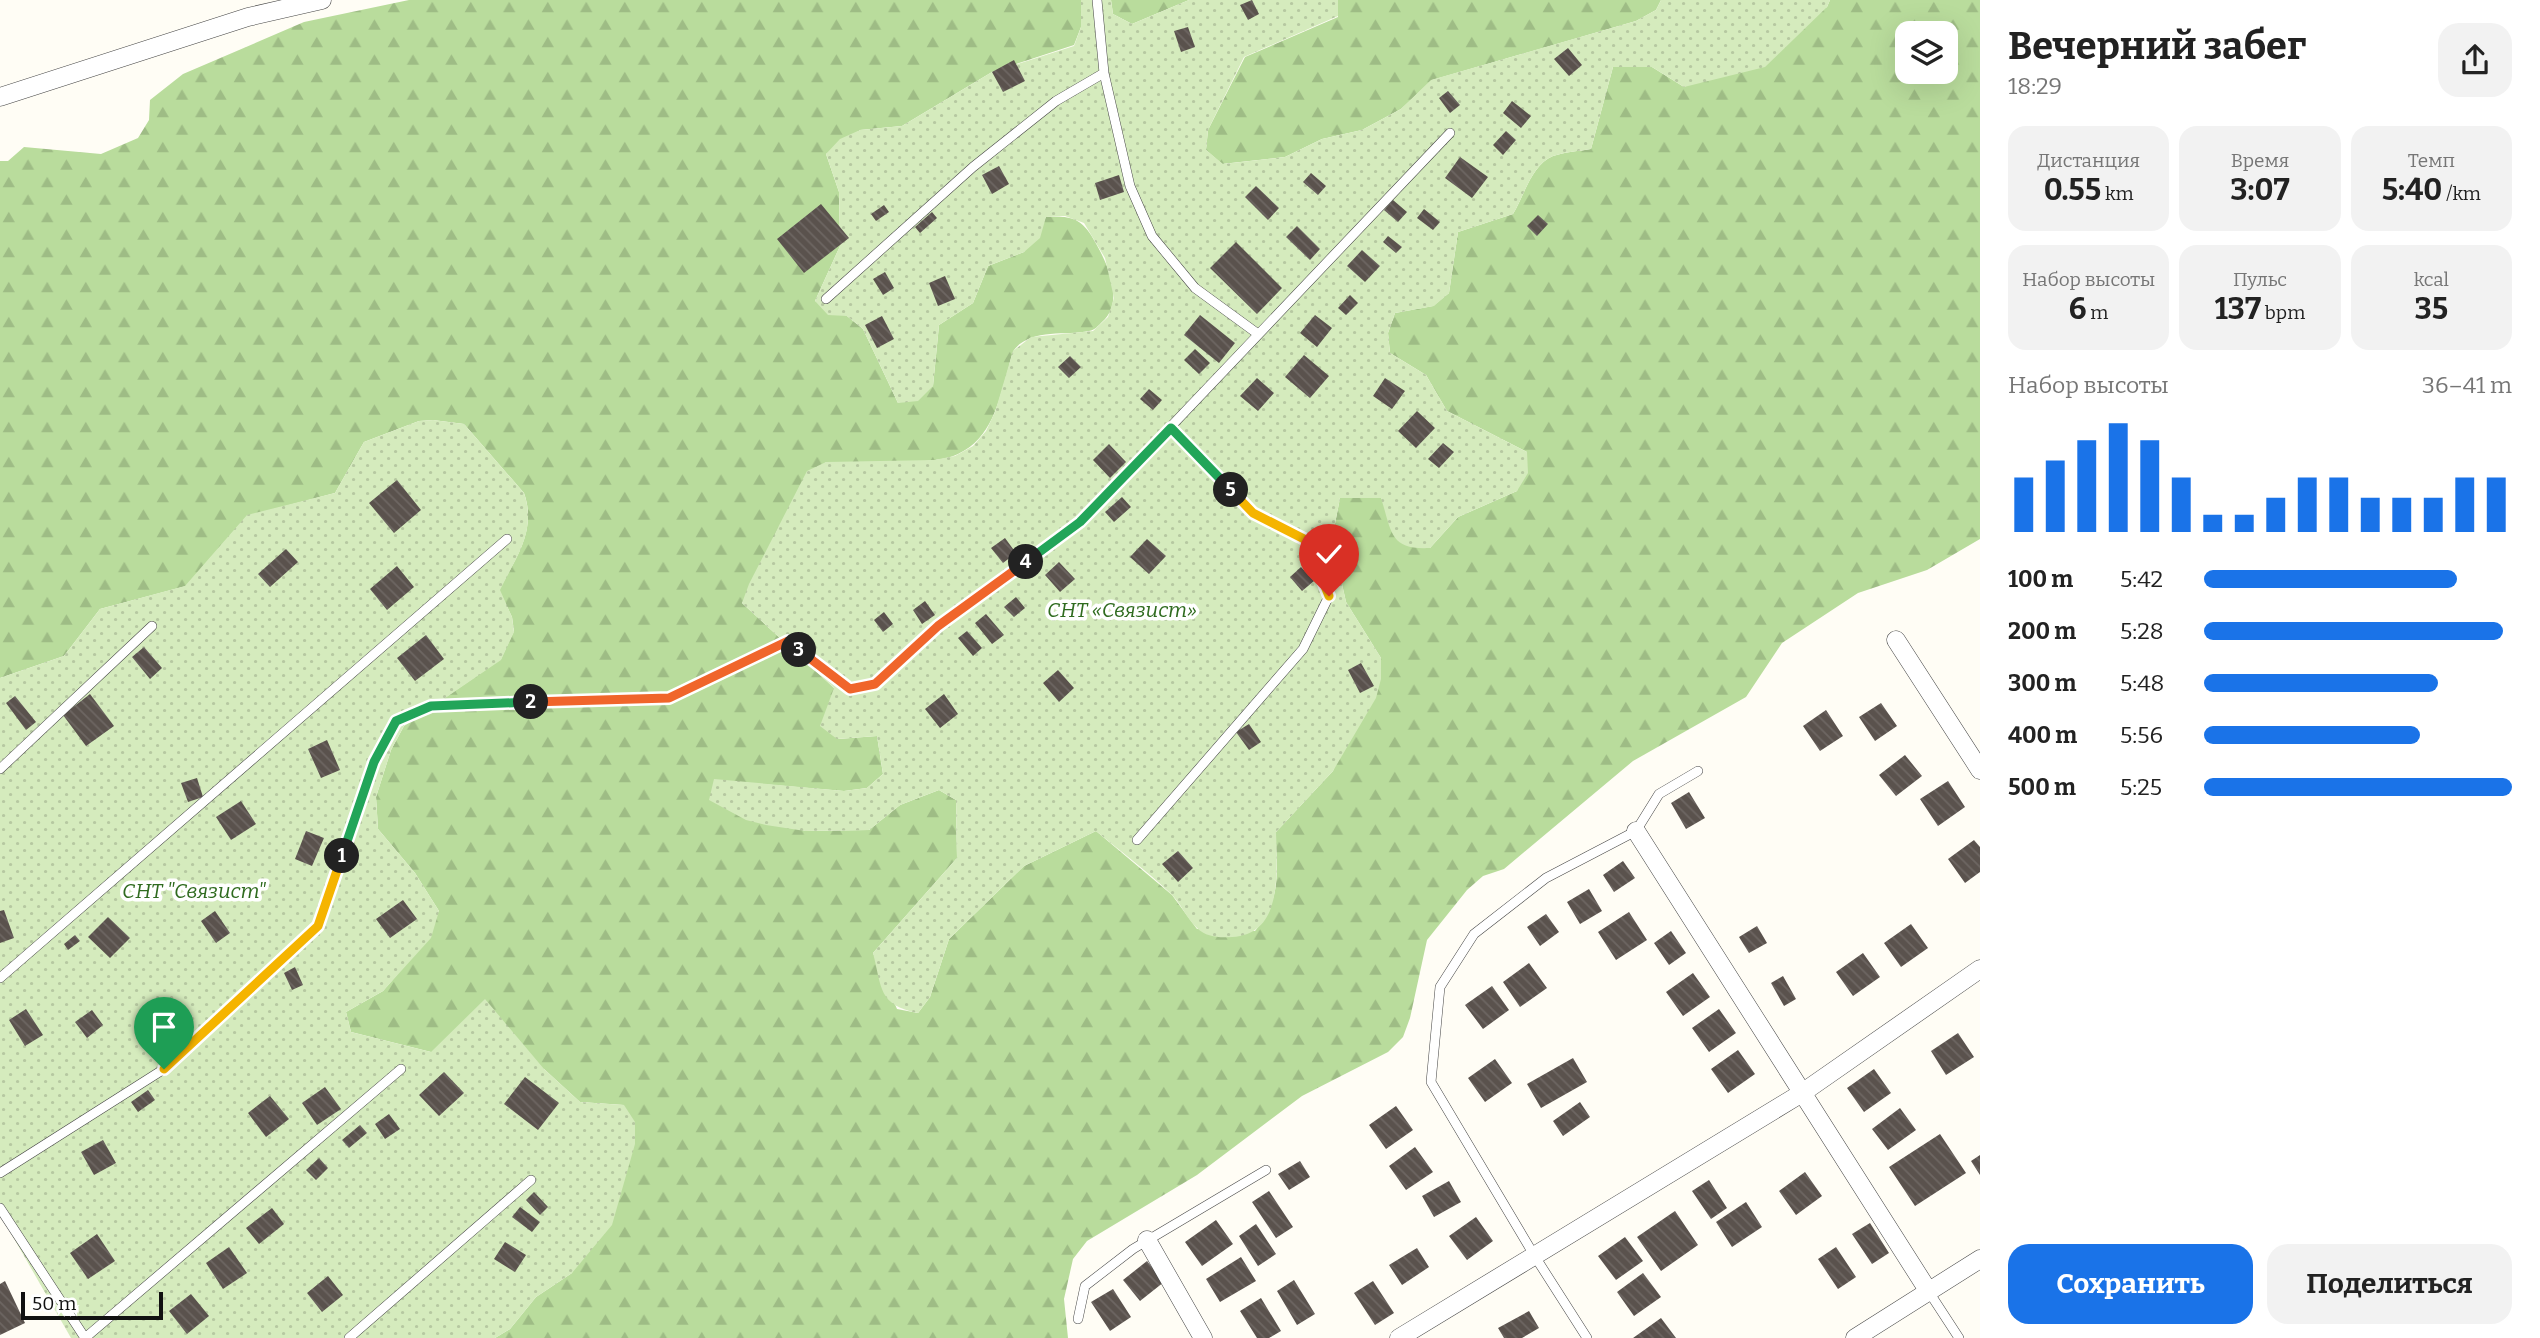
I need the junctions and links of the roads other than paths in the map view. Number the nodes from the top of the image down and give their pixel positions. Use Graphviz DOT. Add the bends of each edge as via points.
graph roads {
  1 [pos="322,0"];
  2 [pos="1097,0"];
  3 [pos="1104,73"];
  4 [pos="0,97"];
  5 [pos="1450,133"];
  6 [pos="826,299"];
  7 [pos="1258,334"];
  8 [pos="1171,428"];
  9 [pos="507,539"];
  10 [pos="152,626"];
  11 [pos="1896,640"];
  12 [pos="0,769"];
  13 [pos="1980,770"];
  14 [pos="1698,771"];
  15 [pos="1636,831"];
  16 [pos="1137,840"];
  17 [pos="1980,968"];
  18 [pos="0,978"];
  19 [pos="401,1069"];
  20 [pos="1802,1093"];
  21 [pos="1266,1170"];
  22 [pos="0,1173"];
  23 [pos="531,1180"];
  24 [pos="0,1208"];
  25 [pos="1147,1240"];
  26 [pos="1534,1255"];
  27 [pos="1980,1259"];
  28 [pos="1929,1292"];
  29 [pos="1077,1319"];
  30 [pos="85,1338"];
  31 [pos="349,1338"];
  32 [pos="1203,1338"];
  33 [pos="1399,1338"];
  34 [pos="1587,1338"];
  35 [pos="1856,1338"];
  36 [pos="1959,1338"];
  1 -- 4 [label="street" via="247,17"];
  2 -- 3 [label="lane"];
  3 -- 6 [label="lane" via="1056,101 983,159"];
  3 -- 7 [label="lane" via="1130,186 1152,236 1195,288"];
  5 -- 7 [label="lane"];
  7 -- 8 [label="lane"];
  8 -- 16 [label="lane" via="1253,513 1306,540 1329,596 1303,649"];
  8 -- 22 [label="lane" via="1080,522 938,626 875,684 850,689 788,641 669,698 431,706 396,721 374,762 318,926 164,1069"];
  9 -- 18 [label="lane"];
  10 -- 12 [label="lane"];
  11 -- 13 [label="street"];
  14 -- 15 [label="lane" via="1659,794"];
  15 -- 20 [label="street"];
  15 -- 26 [label="lane" via="1546,878 1484,926 1440,987 1431,1082"];
  17 -- 20 [label="street"];
  19 -- 30 [label="lane"];
  20 -- 26 [label="street"];
  20 -- 28 [label="street"];
  21 -- 25 [label="lane"];
  23 -- 31 [label="lane"];
  24 -- 30 [label="lane"];
  25 -- 29 [label="lane" via="1085,1286"];
  25 -- 32 [label="street"];
  26 -- 33 [label="street"];
  26 -- 34 [label="lane"];
  27 -- 28 [label="street"];
  28 -- 35 [label="street"];
  28 -- 36 [label="lane"];
}
